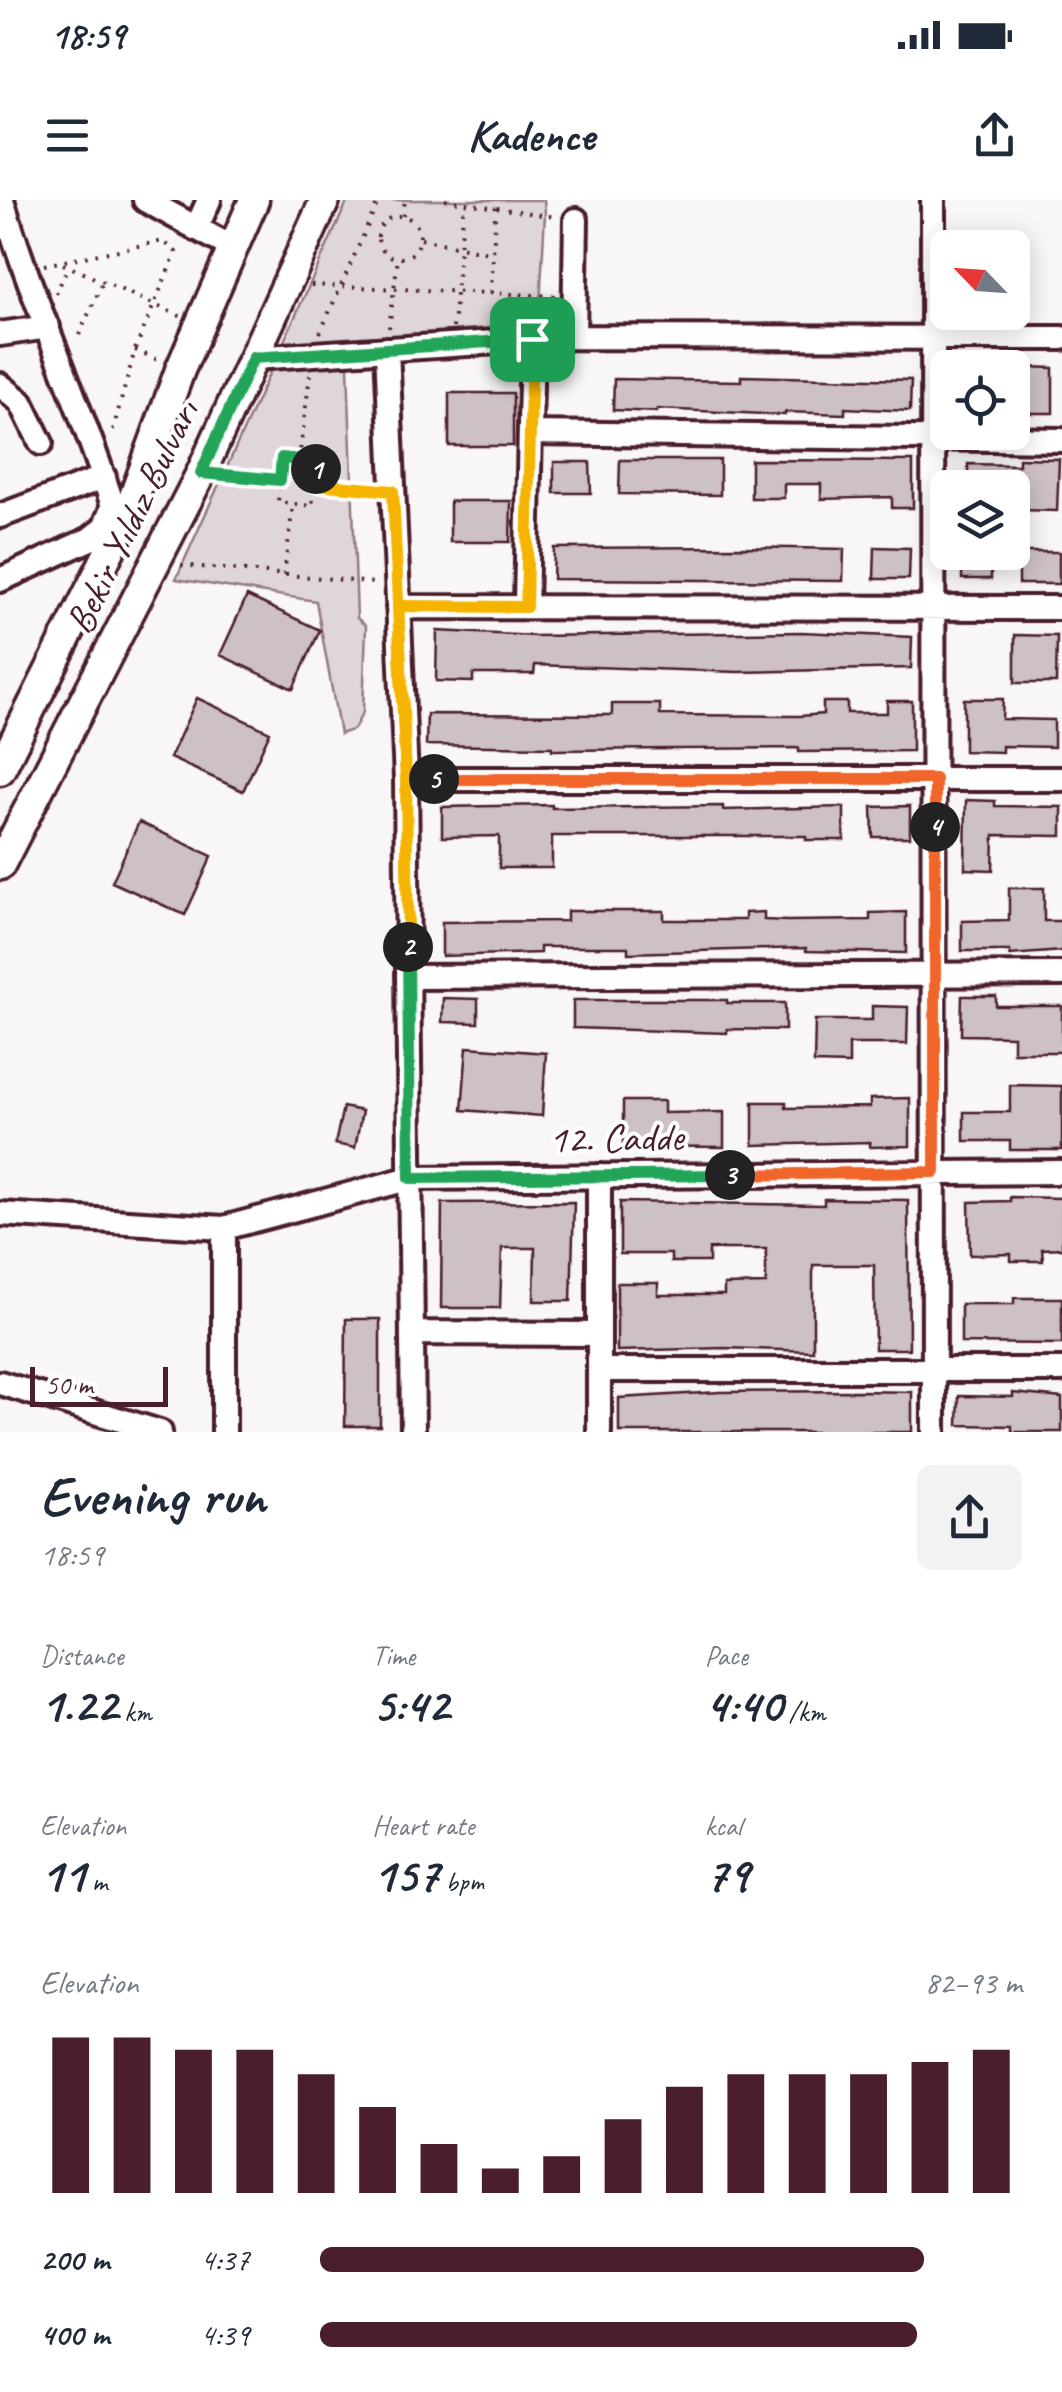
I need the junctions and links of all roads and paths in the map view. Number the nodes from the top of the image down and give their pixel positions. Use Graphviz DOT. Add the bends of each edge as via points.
graph roads {
  1 [pos="145,200"];
  2 [pos="209,200"];
  3 [pos="254,200"];
  4 [pos="324,200"];
  5 [pos="379,200"];
  6 [pos="405,200"];
  7 [pos="449,200"];
  8 [pos="496,200"];
  9 [pos="933,200"];
  10 [pos="1,201"];
  11 [pos="464,203"];
  12 [pos="496,208"];
  13 [pos="403,216"];
  14 [pos="576,220"];
  15 [pos="366,228"];
  16 [pos="196,229"];
  17 [pos="379,231"];
  18 [pos="421,239"];
  19 [pos="460,247"];
  20 [pos="233,248"];
  21 [pos="493,254"];
  22 [pos="398,258"];
  23 [pos="68,266"];
  24 [pos="103,282"];
  25 [pos="286,284"];
  26 [pos="340,286"];
  27 [pos="394,289"];
  28 [pos="456,292"];
  29 [pos="490,294"];
  30 [pos="56,296"];
  31 [pos="574,297"];
  32 [pos="155,305"];
  33 [pos="48,328"];
  34 [pos="0,334"];
  35 [pos="79,336"];
  36 [pos="934,337"];
  37 [pos="574,338"];
  38 [pos="1062,338"];
  39 [pos="532,339"];
  40 [pos="451,344"];
  41 [pos="386,349"];
  42 [pos="135,350"];
  43 [pos="934,350"];
  44 [pos="312,354"];
  45 [pos="253,358"];
  46 [pos="180,370"];
  47 [pos="0,385"];
  48 [pos="530,433"];
  49 [pos="930,440"];
  50 [pos="1030,440"];
  51 [pos="1062,440"];
  52 [pos="42,442"];
  53 [pos="934,450"];
  54 [pos="299,460"];
  55 [pos="201,473"];
  56 [pos="103,474"];
  57 [pos="280,480"];
  58 [pos="315,484"];
  59 [pos="393,491"];
  60 [pos="294,504"];
  61 [pos="120,511"];
  62 [pos="0,516"];
  63 [pos="156,563"];
  64 [pos="284,575"];
  65 [pos="0,580"];
  66 [pos="398,596"];
  67 [pos="526,607"];
  68 [pos="934,608"];
  69 [pos="1062,608"];
  70 [pos="0,770"];
  71 [pos="406,779"];
  72 [pos="935,779"];
  73 [pos="1062,779"];
  74 [pos="0,865"];
  75 [pos="935,974"];
  76 [pos="1062,974"];
  77 [pos="408,977"];
  78 [pos="935,1172"];
  79 [pos="1062,1172"];
  80 [pos="599,1176"];
  81 [pos="410,1178"];
  82 [pos="0,1214"];
  83 [pos="224,1228"];
  84 [pos="412,1332"];
  85 [pos="599,1334"];
  86 [pos="599,1370"];
  87 [pos="934,1370"];
  88 [pos="1062,1370"];
  89 [pos="0,1383"];
  90 [pos="160,1432"];
  91 [pos="224,1432"];
  92 [pos="413,1432"];
  93 [pos="599,1432"];
  94 [pos="934,1432"];
  1 -- 16 [label="street"];
  2 -- 16 [label="street"];
  3 -- 20 [label="main road, Bekir Yıldız Bulvarı"];
  4 -- 25 [label="main road, Bekir Yıldız Bulvarı"];
  5 -- 15 [label="path"];
  6 -- 13 [label="path"];
  7 -- 11 [label="path"];
  8 -- 12 [label="path"];
  9 -- 36 [label="street"];
  10 -- 33 [label="street"];
  11 -- 12 [label="path"];
  11 -- 19 [label="path"];
  12 -- 14 [label="path"];
  12 -- 21 [label="path"];
  13 -- 17 [label="path" via="386,220"];
  13 -- 18 [label="path" via="416,224"];
  14 -- 31 [label="street"];
  15 -- 17 [label="path"];
  15 -- 26 [label="path"];
  16 -- 20 [label="street"];
  17 -- 22 [label="path" via="383,250"];
  18 -- 19 [label="path"];
  18 -- 22 [label="path" via="414,252"];
  19 -- 21 [label="path"];
  19 -- 28 [label="path"];
  20 -- 46 [label="main road, Bekir Yıldız Bulvarı"];
  21 -- 29 [label="path"];
  22 -- 27 [label="path"];
  23 -- 24 [label="path"];
  23 -- 30 [label="path"];
  23 -- 32 [label="path" via="60,262 169,243 176,257"];
  24 -- 32 [label="path"];
  24 -- 35 [label="path"];
  25 -- 26 [label="path"];
  25 -- 45 [label="main road, Bekir Yıldız Bulvarı"];
  26 -- 27 [label="path"];
  26 -- 44 [label="path"];
  27 -- 28 [label="path"];
  27 -- 41 [label="path"];
  28 -- 29 [label="path"];
  28 -- 40 [label="path"];
  29 -- 31 [label="path"];
  31 -- 37 [label="street"];
  32 -- 42 [label="path"];
  33 -- 34 [label="street"];
  33 -- 56 [label="street"];
  36 -- 37 [label="street"];
  36 -- 38 [label="street"];
  36 -- 43 [label="street"];
  37 -- 39 [label="street"];
  39 -- 40 [label="street"];
  39 -- 48 [label="street"];
  40 -- 41 [label="street"];
  41 -- 44 [label="street"];
  41 -- 59 [label="street"];
  42 -- 46 [label="path"];
  42 -- 56 [label="path"];
  44 -- 45 [label="street"];
  44 -- 54 [label="path"];
  45 -- 55 [label="main road, Bekir Yıldız Bulvarı"];
  46 -- 61 [label="main road, Bekir Yıldız Bulvarı"];
  47 -- 52 [label="street" via="20,402"];
  48 -- 49 [label="street"];
  48 -- 67 [label="street"];
  50 -- 51 [label="street"];
  53 -- 68 [label="street"];
  54 -- 57 [label="path" via="282,458"];
  54 -- 58 [label="path" via="317,462"];
  55 -- 57 [label="path"];
  55 -- 63 [label="main road, Bekir Yıldız Bulvarı"];
  56 -- 61 [label="street"];
  56 -- 62 [label="street"];
  57 -- 60 [label="path" via="278,502"];
  58 -- 59 [label="path"];
  58 -- 60 [label="path" via="312,506"];
  59 -- 66 [label="street"];
  60 -- 64 [label="path"];
  61 -- 65 [label="street" via="90,539"];
  61 -- 70 [label="main road, Bekir Yıldız Bulvarı"];
  63 -- 64 [label="path"];
  63 -- 74 [label="main road, Bekir Yıldız Bulvarı"];
  64 -- 66 [label="path"];
  66 -- 67 [label="street"];
  66 -- 71 [label="street"];
  67 -- 68 [label="street"];
  68 -- 69 [label="street"];
  68 -- 72 [label="street"];
  71 -- 72 [label="street"];
  71 -- 77 [label="street"];
  72 -- 73 [label="street"];
  72 -- 75 [label="street"];
  75 -- 76 [label="street"];
  75 -- 77 [label="street"];
  75 -- 78 [label="street"];
  77 -- 81 [label="street"];
  78 -- 79 [label="street, 12. Cadde"];
  78 -- 80 [label="street, 12. Cadde"];
  78 -- 87 [label="street"];
  80 -- 81 [label="street, 12. Cadde"];
  80 -- 85 [label="street"];
  81 -- 83 [label="street, 12. Cadde"];
  81 -- 84 [label="street"];
  82 -- 83 [label="street, 12. Cadde"];
  83 -- 91 [label="street"];
  84 -- 85 [label="street"];
  84 -- 92 [label="street"];
  85 -- 86 [label="street"];
  86 -- 87 [label="street"];
  86 -- 93 [label="street"];
  87 -- 88 [label="street"];
  87 -- 94 [label="street"];
  89 -- 90 [label="street"];
}
